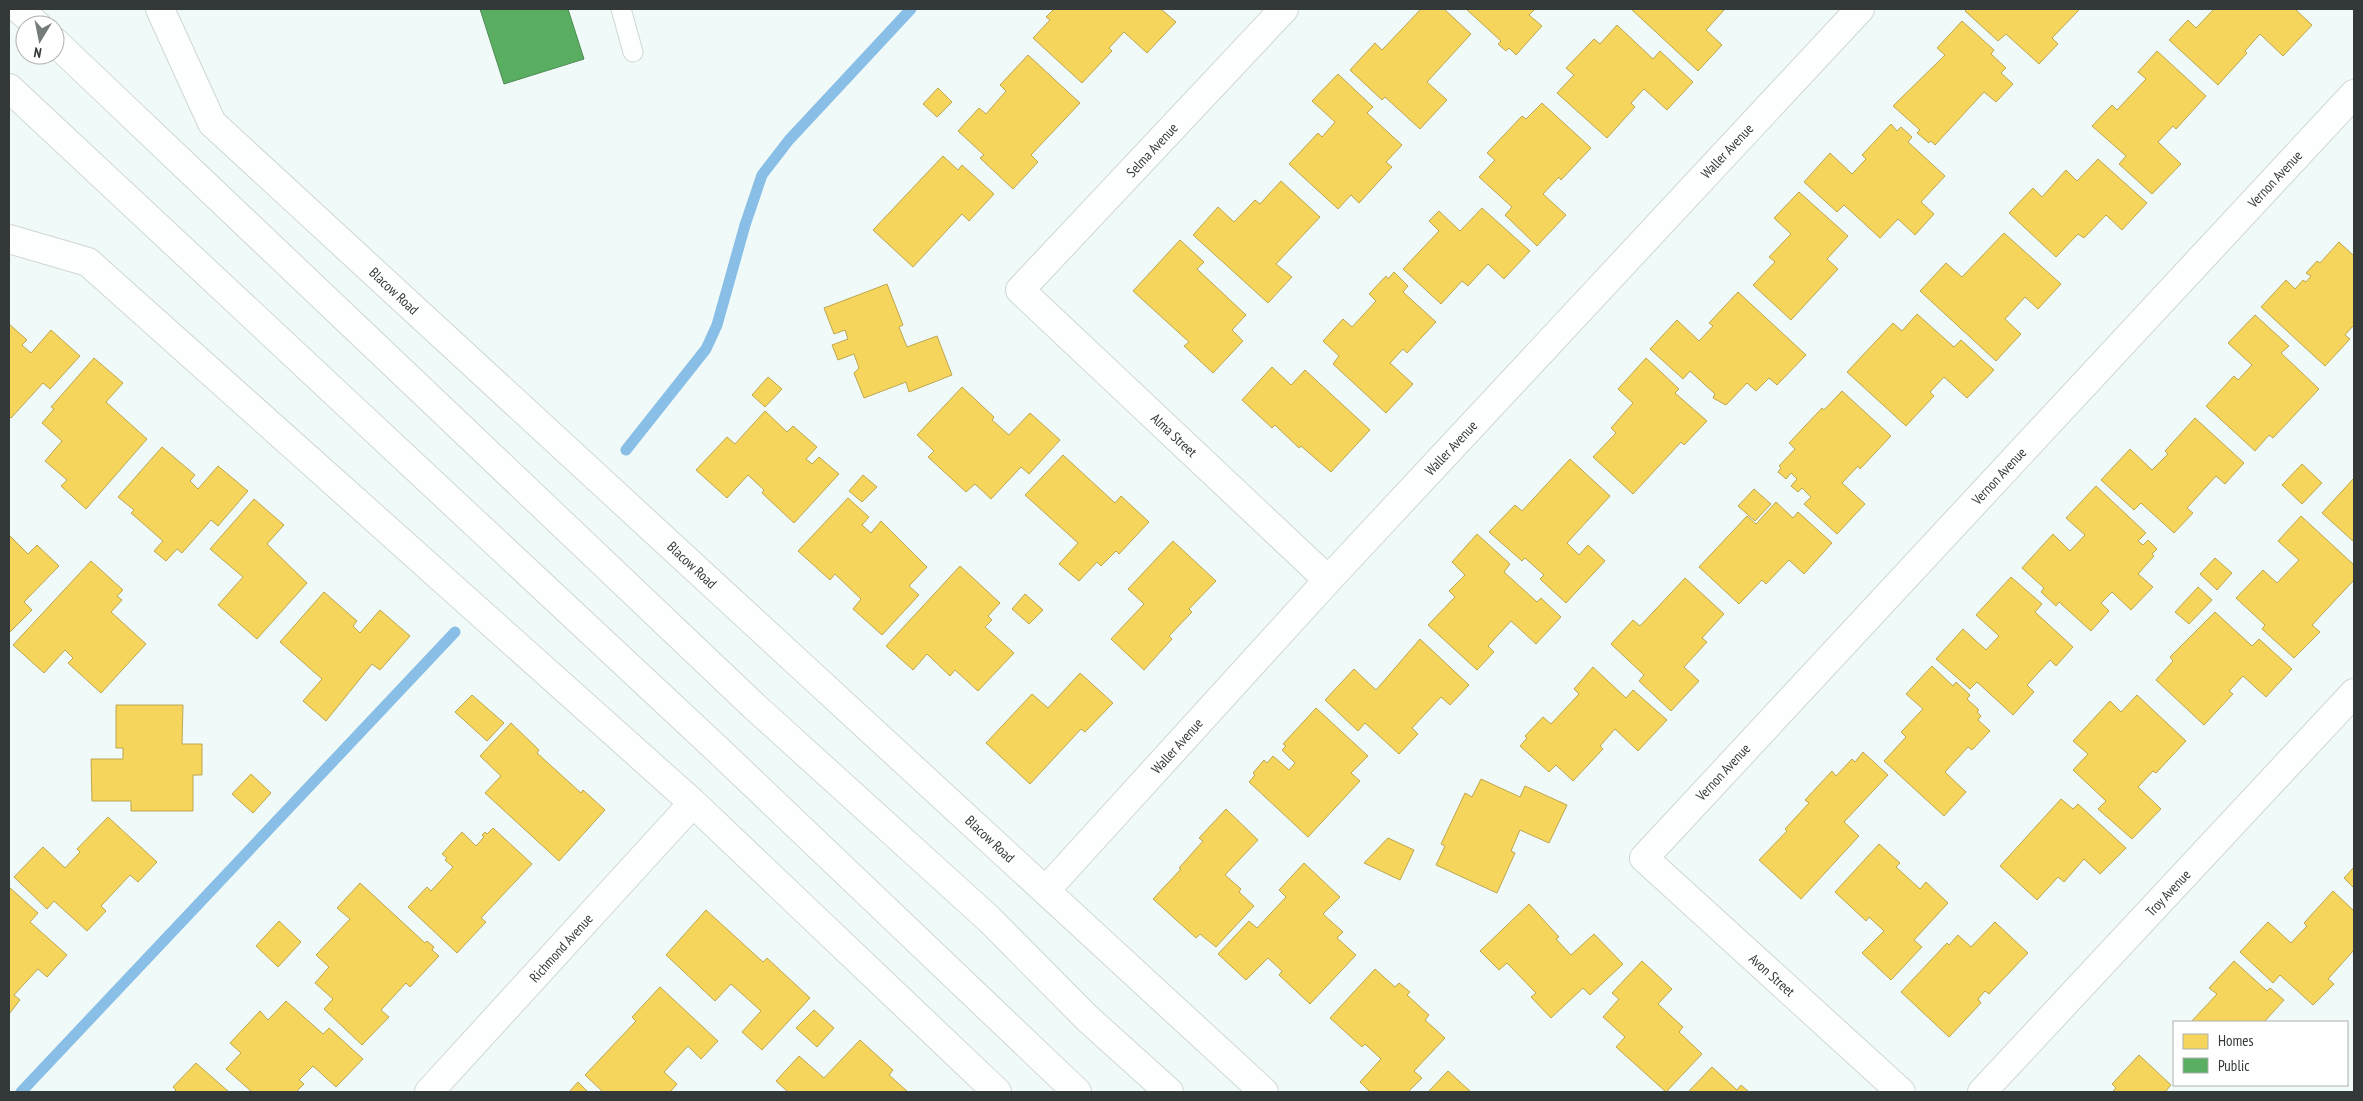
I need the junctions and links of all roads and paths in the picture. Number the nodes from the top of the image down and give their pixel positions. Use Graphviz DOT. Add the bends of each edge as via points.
graph roads {
  1 [pos="160,9"];
  2 [pos="621,9"];
  3 [pos="1284,9"];
  4 [pos="1860,9"];
  5 [pos="65,51"];
  6 [pos="633,52"];
  7 [pos="9,88"];
  8 [pos="2354,94"];
  9 [pos="9,239"];
  10 [pos="1020,290"];
  11 [pos="1328,580"];
  12 [pos="2354,693"];
  13 [pos="693,803"];
  14 [pos="1644,858"];
  15 [pos="1046,890"];
  16 [pos="429,1092"];
  17 [pos="997,1092"];
  18 [pos="1077,1092"];
  19 [pos="1169,1092"];
  20 [pos="1264,1092"];
  21 [pos="1901,1092"];
  22 [pos="1982,1092"];
  1 -- 15 [label="street, Blacow Road" via="212,123"];
  2 -- 6 [label="lane"];
  3 -- 10 [label="street, Selma Avenue"];
  4 -- 11 [label="street, Waller Avenue"];
  5 -- 19 [label="street" via="748,700 990,919 1087,1018"];
  7 -- 18 [label="street" via="717,749"];
  8 -- 14 [label="street, Vernon Avenue"];
  9 -- 13 [label="street" via="88,262"];
  10 -- 11 [label="street, Alma Street"];
  11 -- 15 [label="street, Waller Avenue"];
  12 -- 22 [label="street, Troy Avenue"];
  13 -- 16 [label="street, Richmond Avenue"];
  13 -- 17 [label="street"];
  14 -- 21 [label="street, Avon Street"];
  15 -- 20 [label="street, Blacow Road"];
}
